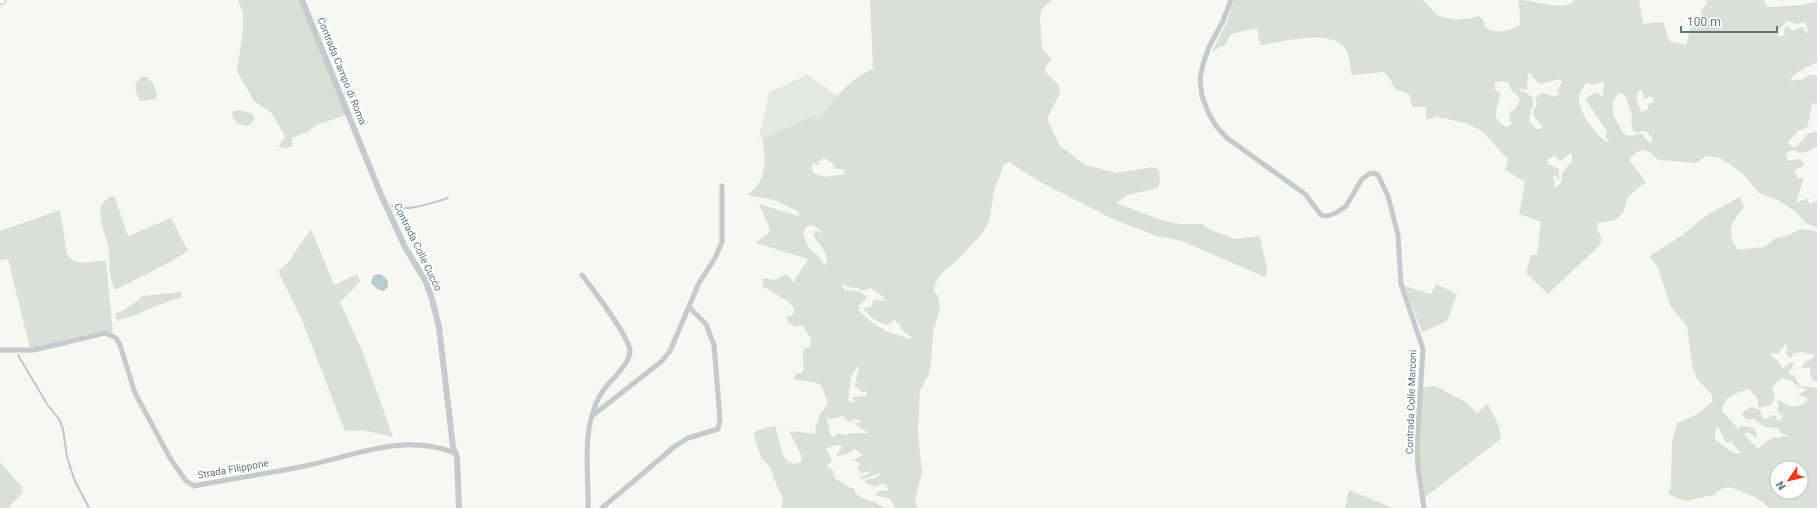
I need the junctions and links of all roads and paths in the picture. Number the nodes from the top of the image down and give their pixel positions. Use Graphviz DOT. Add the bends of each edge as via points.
graph roads {
  1 [pos="302,0"];
  2 [pos="1231,0"];
  3 [pos="362,150"];
  4 [pos="722,186"];
  5 [pos="582,275"];
  6 [pos="689,307"];
  7 [pos="0,350"];
  8 [pos="592,416"];
  9 [pos="455,453"];
  10 [pos="459,508"];
  11 [pos="588,508"];
  12 [pos="602,508"];
  13 [pos="1424,508"];
  1 -- 3 [label="street, Contrada Campo di Roma"];
  2 -- 13 [label="street, Contrada Colle Marconi" via="1209,48 1200,79 1202,96 1216,126 1227,138 1304,194 1321,215 1336,213 1346,206 1362,179 1369,174 1378,175 1388,196 1398,234 1401,284 1423,349 1417,445"];
  3 -- 9 [label="street, Contrada Colle Cucco" via="432,299 439,328"];
  4 -- 6 [label="street" via="722,242 699,282"];
  5 -- 8 [label="street" via="609,312 629,348 630,355 599,397"];
  6 -- 8 [label="street" via="670,351 662,361"];
  6 -- 12 [label="street" via="706,324 714,345 720,419 718,429 688,438 674,447"];
  7 -- 9 [label="street, Strada Filippone" via="34,350 104,333 116,338 135,393 170,458 186,481 194,486 301,467 392,445 412,444 447,449"];
  8 -- 11 [label="street" via="586,443"];
  9 -- 10 [label="street"];
}
